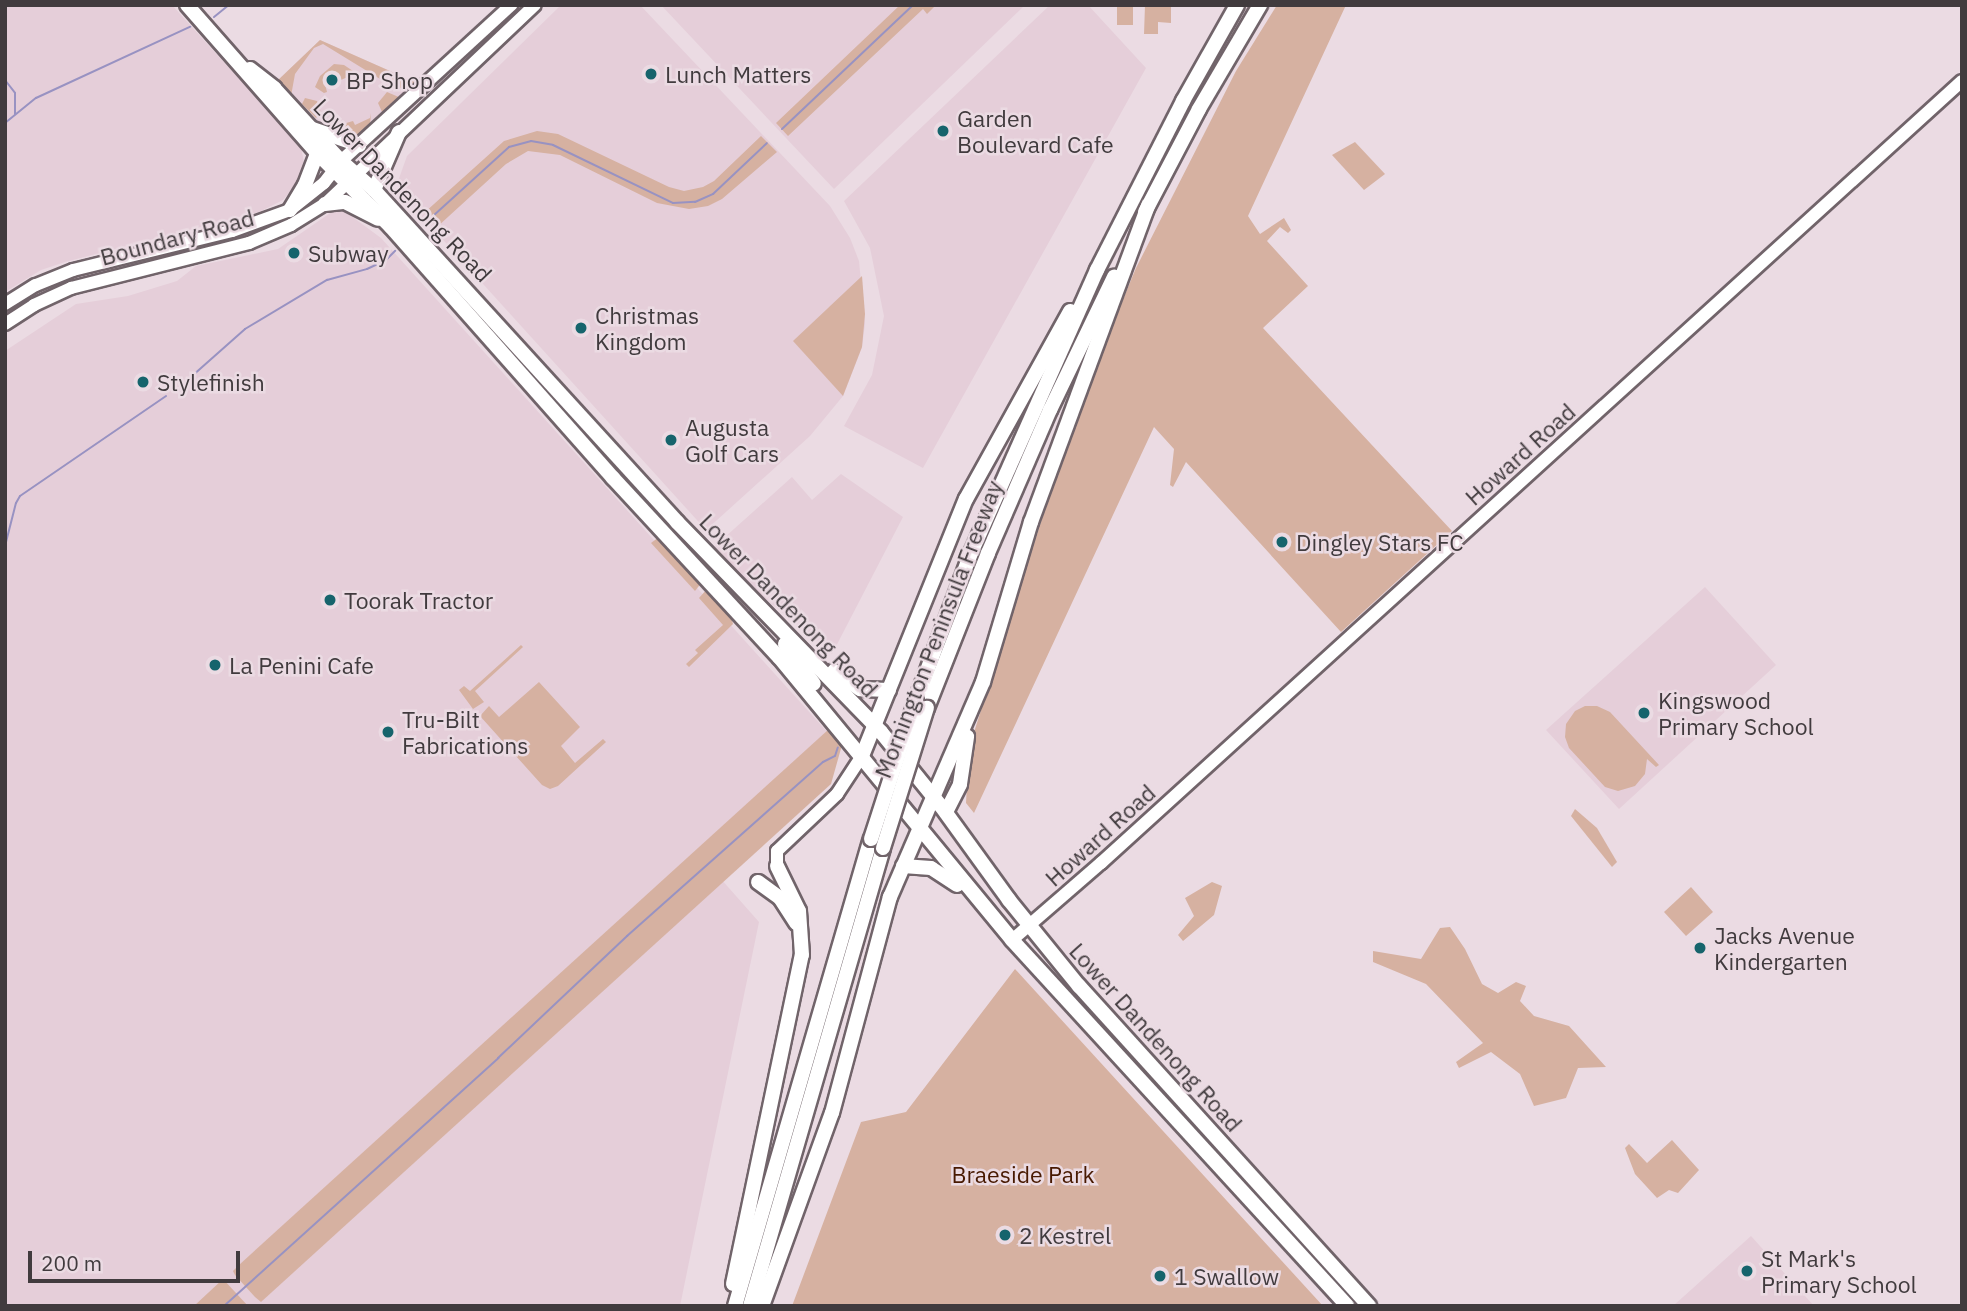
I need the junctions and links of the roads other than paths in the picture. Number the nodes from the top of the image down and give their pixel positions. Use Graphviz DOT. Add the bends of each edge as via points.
graph roads {
  1 [pos="187,5"];
  2 [pos="511,5"];
  3 [pos="535,5"];
  4 [pos="1237,5"];
  5 [pos="1260,5"];
  6 [pos="232,55"];
  7 [pos="1962,81"];
  8 [pos="312,129"];
  9 [pos="399,132"];
  10 [pos="359,145"];
  11 [pos="317,153"];
  12 [pos="338,166"];
  13 [pos="352,177"];
  14 [pos="374,190"];
  15 [pos="325,204"];
  16 [pos="1149,205"];
  17 [pos="290,210"];
  18 [pos="391,227"];
  19 [pos="1116,233"];
  20 [pos="5,304"];
  21 [pos="5,324"];
  22 [pos="761,611"];
  23 [pos="776,625"];
  24 [pos="889,690"];
  25 [pos="978,695"];
  26 [pos="922,704"];
  27 [pos="875,726"];
  28 [pos="866,757"];
  29 [pos="935,797"];
  30 [pos="946,812"];
  31 [pos="919,829"];
  32 [pos="777,858"];
  33 [pos="903,866"];
  34 [pos="758,882"];
  35 [pos="1029,926"];
  36 [pos="1007,935"];
  37 [pos="802,941"];
  38 [pos="728,1306"];
  39 [pos="735,1306"];
  40 [pos="750,1306"];
  41 [pos="762,1306"];
  42 [pos="1347,1306"];
  43 [pos="1369,1306"];
  1 -- 6 [label="highway, Lower Dandenong Road"];
  2 -- 10 [label="main road, Boundary Road"];
  3 -- 9 [label="main road, Boundary Road"];
  4 -- 19 [label="highway, Mornington Peninsula Freeway" via="1182,101"];
  5 -- 16 [label="highway, Mornington Peninsula Freeway"];
  6 -- 8 [label="highway, Lower Dandenong Road" via="274,88"];
  6 -- 11 [label="highway, Lower Dandenong Road"];
  7 -- 35 [label="main road, Howard Road"];
  8 -- 10 [label="highway"];
  8 -- 12 [label="highway, Lower Dandenong Road"];
  9 -- 13 [label="main road, Boundary Road"];
  9 -- 14 [label="highway"];
  10 -- 12 [label="main road, Boundary Road"];
  11 -- 12 [label="highway, Lower Dandenong Road"];
  11 -- 17 [label="highway"];
  12 -- 13 [label="highway, Lower Dandenong Road"];
  12 -- 17 [label="main road, Boundary Road"];
  13 -- 14 [label="highway, Lower Dandenong Road"];
  13 -- 15 [label="main road, Boundary Road"];
  13 -- 18 [label="highway, Lower Dandenong Road"];
  14 -- 22 [label="highway, Lower Dandenong Road"];
  15 -- 18 [label="highway" via="345,202"];
  15 -- 21 [label="main road, Boundary Road" via="292,225 249,243 71,288"];
  16 -- 25 [label="highway" via="1031,522"];
  16 -- 26 [label="highway, Mornington Peninsula Freeway" via="1050,410"];
  17 -- 20 [label="main road, Boundary Road" via="232,231 73,270"];
  18 -- 28 [label="highway, Lower Dandenong Road"];
  19 -- 24 [label="highway" via="978,474"];
  19 -- 26 [label="highway, Mornington Peninsula Freeway" via="971,553"];
  22 -- 23 [label="highway, Lower Dandenong Road"];
  22 -- 28 [label="highway"];
  23 -- 24 [label="highway" via="853,686"];
  23 -- 27 [label="highway, Lower Dandenong Road"];
  24 -- 27 [label="highway"];
  25 -- 29 [label="highway"];
  25 -- 30 [label="highway" via="960,784"];
  26 -- 39 [label="highway, Mornington Peninsula Freeway, bridge" via="871,839"];
  26 -- 40 [label="highway, Mornington Peninsula Freeway, bridge"];
  27 -- 28 [label="highway"];
  27 -- 29 [label="highway, Lower Dandenong Road"];
  28 -- 31 [label="highway, Lower Dandenong Road"];
  28 -- 32 [label="main road"];
  29 -- 30 [label="highway, Lower Dandenong Road"];
  29 -- 31 [label="highway"];
  30 -- 35 [label="highway, Lower Dandenong Road"];
  31 -- 33 [label="highway"];
  31 -- 36 [label="highway, Lower Dandenong Road"];
  32 -- 37 [label="highway" via="799,911"];
  33 -- 36 [label="highway" via="922,865 943,873"];
  33 -- 41 [label="highway" via="884,916 832,1113"];
  34 -- 37 [label="highway" via="783,901"];
  35 -- 36 [label="main road, Howard Road"];
  35 -- 43 [label="highway, Lower Dandenong Road"];
  36 -- 42 [label="highway, Lower Dandenong Road"];
  37 -- 38 [label="highway"];
}
